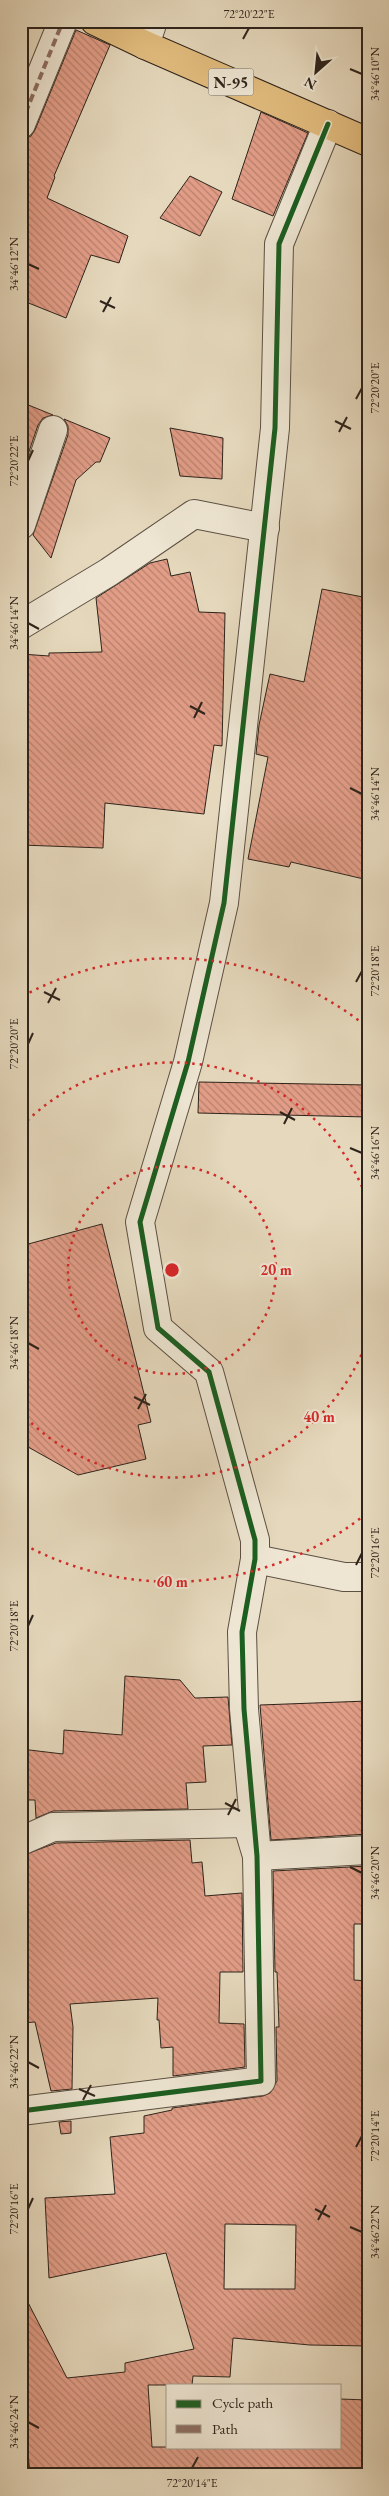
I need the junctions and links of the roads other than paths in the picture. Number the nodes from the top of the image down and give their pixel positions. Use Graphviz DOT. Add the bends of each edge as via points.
graph roads {
  1 [pos="63,21"];
  2 [pos="95,21"];
  3 [pos="149,33"];
  4 [pos="21,124"];
  5 [pos="328,124"];
  6 [pos="368,142"];
  7 [pos="53,430"];
  8 [pos="21,525"];
  9 [pos="265,528"];
  10 [pos="21,624"];
  11 [pos="255,1560"];
  12 [pos="368,1577"];
  13 [pos="21,1842"];
  14 [pos="368,1850"];
  15 [pos="257,1856"];
  16 [pos="21,2111"];
  1 -- 4 [label="street"];
  2 -- 3 [label="main road, N-95"];
  3 -- 5 [label="main road, N-95"];
  5 -- 6 [label="main road, N-95"];
  5 -- 9 [label="street" via="279,244 275,428"];
  7 -- 8 [label="street"];
  9 -- 10 [label="street" via="194,514 109,572"];
  9 -- 11 [label="street" via="224,903 188,1062 140,1222 158,1328 210,1372 255,1540"];
  11 -- 12 [label="street" via="344,1577"];
  11 -- 15 [label="street" via="242,1632 244,1709"];
  13 -- 15 [label="street" via="53,1827 247,1824"];
  14 -- 15 [label="street"];
  15 -- 16 [label="street" via="261,2081"];
}
